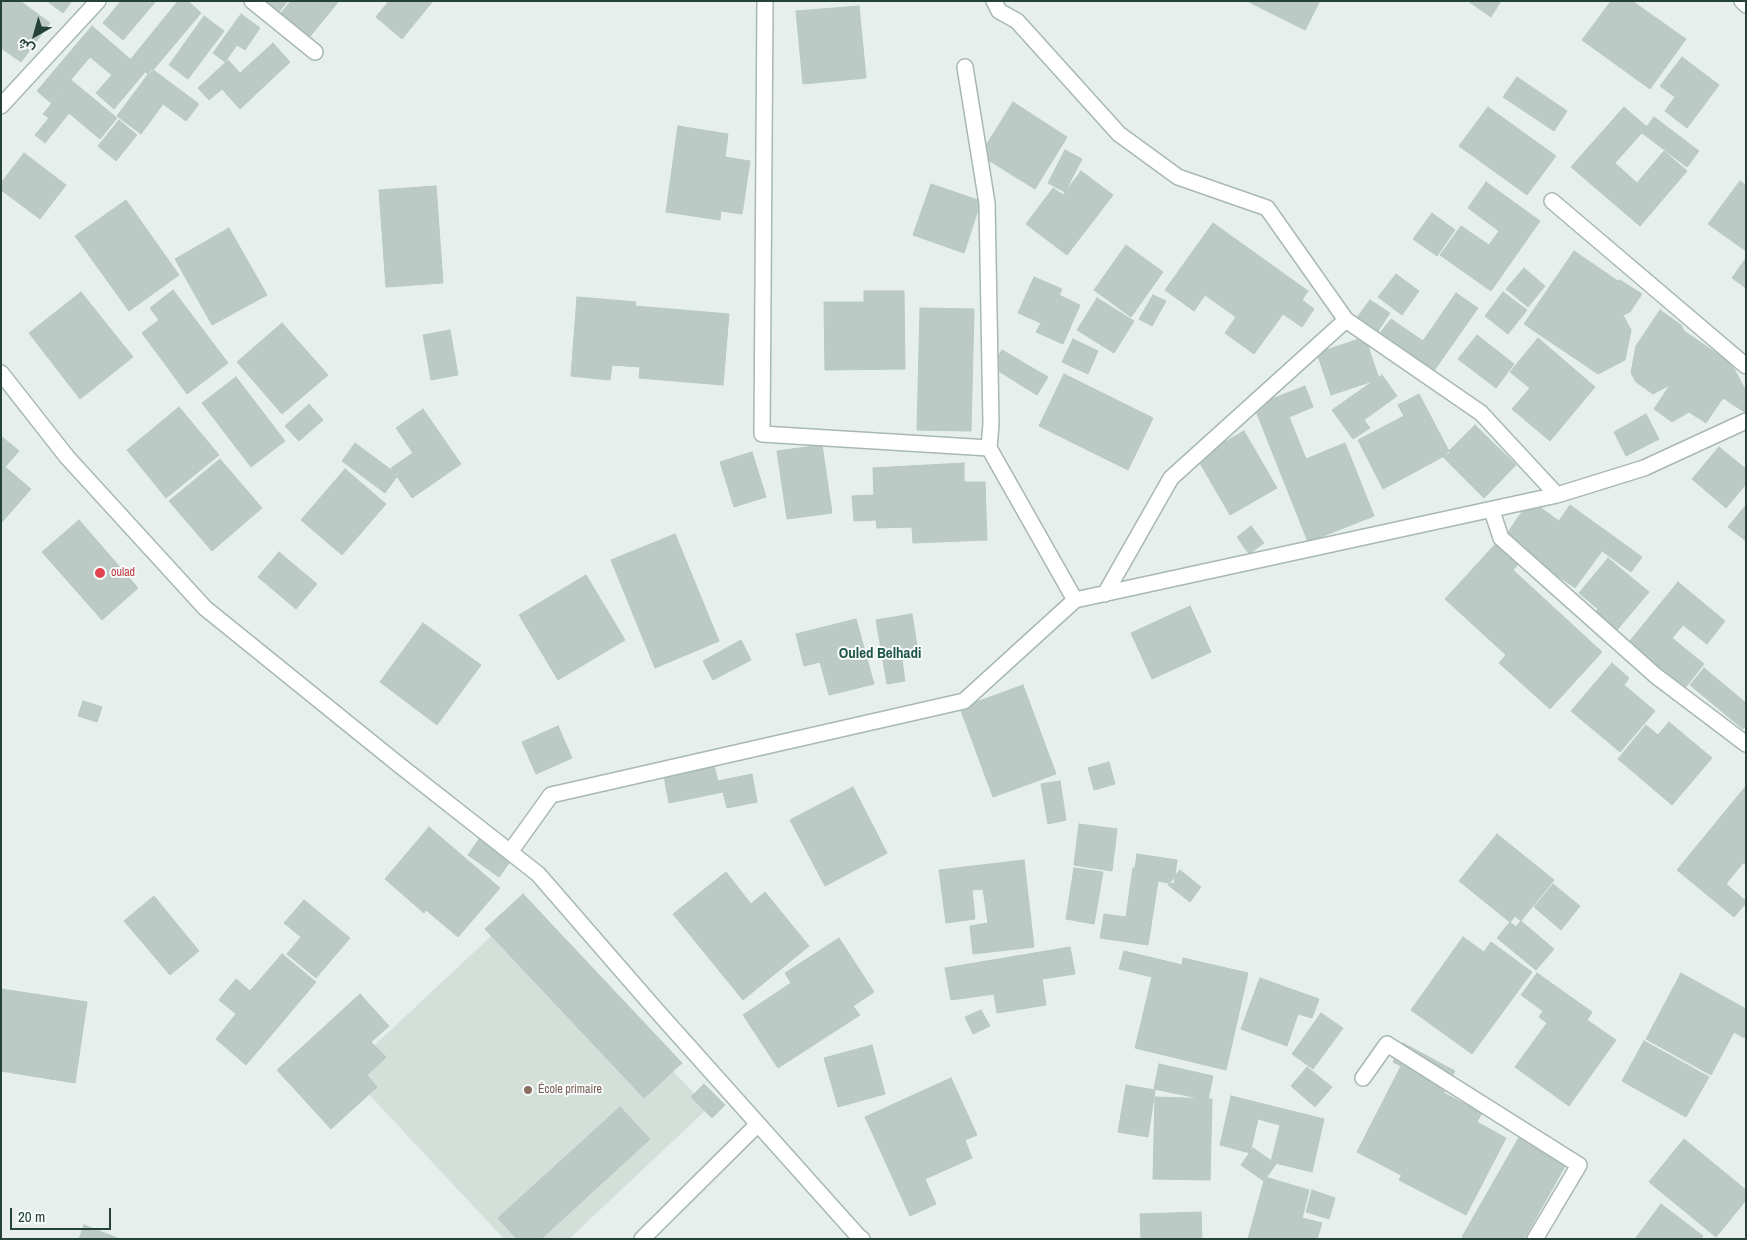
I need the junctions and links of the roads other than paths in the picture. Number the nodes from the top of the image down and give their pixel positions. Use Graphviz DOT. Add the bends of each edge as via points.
graph roads {
  1 [pos="98,1"];
  2 [pos="252,1"];
  3 [pos="765,1"];
  4 [pos="994,1"];
  5 [pos="1742,1"];
  6 [pos="1746,5"];
  7 [pos="315,52"];
  8 [pos="965,67"];
  9 [pos="1,106"];
  10 [pos="1552,201"];
  11 [pos="1346,320"];
  12 [pos="1746,366"];
  13 [pos="1,373"];
  14 [pos="1746,421"];
  15 [pos="989,448"];
  16 [pos="1558,494"];
  17 [pos="1488,510"];
  18 [pos="1105,594"];
  19 [pos="1075,600"];
  20 [pos="1746,744"];
  21 [pos="510,852"];
  22 [pos="1363,1078"];
  23 [pos="758,1124"];
  24 [pos="642,1239"];
  25 [pos="862,1239"];
  26 [pos="1535,1239"];
  1 -- 9 [label="street"];
  2 -- 7 [label="street"];
  3 -- 15 [label="street" via="762,434"];
  4 -- 11 [label="street" via="999,11 1018,21 1119,134 1178,177 1267,208"];
  5 -- 6 [label="street"];
  8 -- 15 [label="street" via="988,203"];
  10 -- 12 [label="street"];
  11 -- 16 [label="street" via="1481,413"];
  11 -- 18 [label="street" via="1171,478"];
  13 -- 21 [label="street" via="67,457 205,608"];
  14 -- 16 [label="street" via="1644,468"];
  15 -- 19 [label="street"];
  16 -- 17 [label="street"];
  17 -- 18 [label="street"];
  17 -- 20 [label="street" via="1492,511 1501,538 1656,676"];
  18 -- 19 [label="street"];
  19 -- 21 [label="street" via="964,701 551,795"];
  21 -- 23 [label="street" via="538,874"];
  22 -- 26 [label="street" via="1387,1044 1579,1165"];
  23 -- 24 [label="street"];
  23 -- 25 [label="street"];
}
